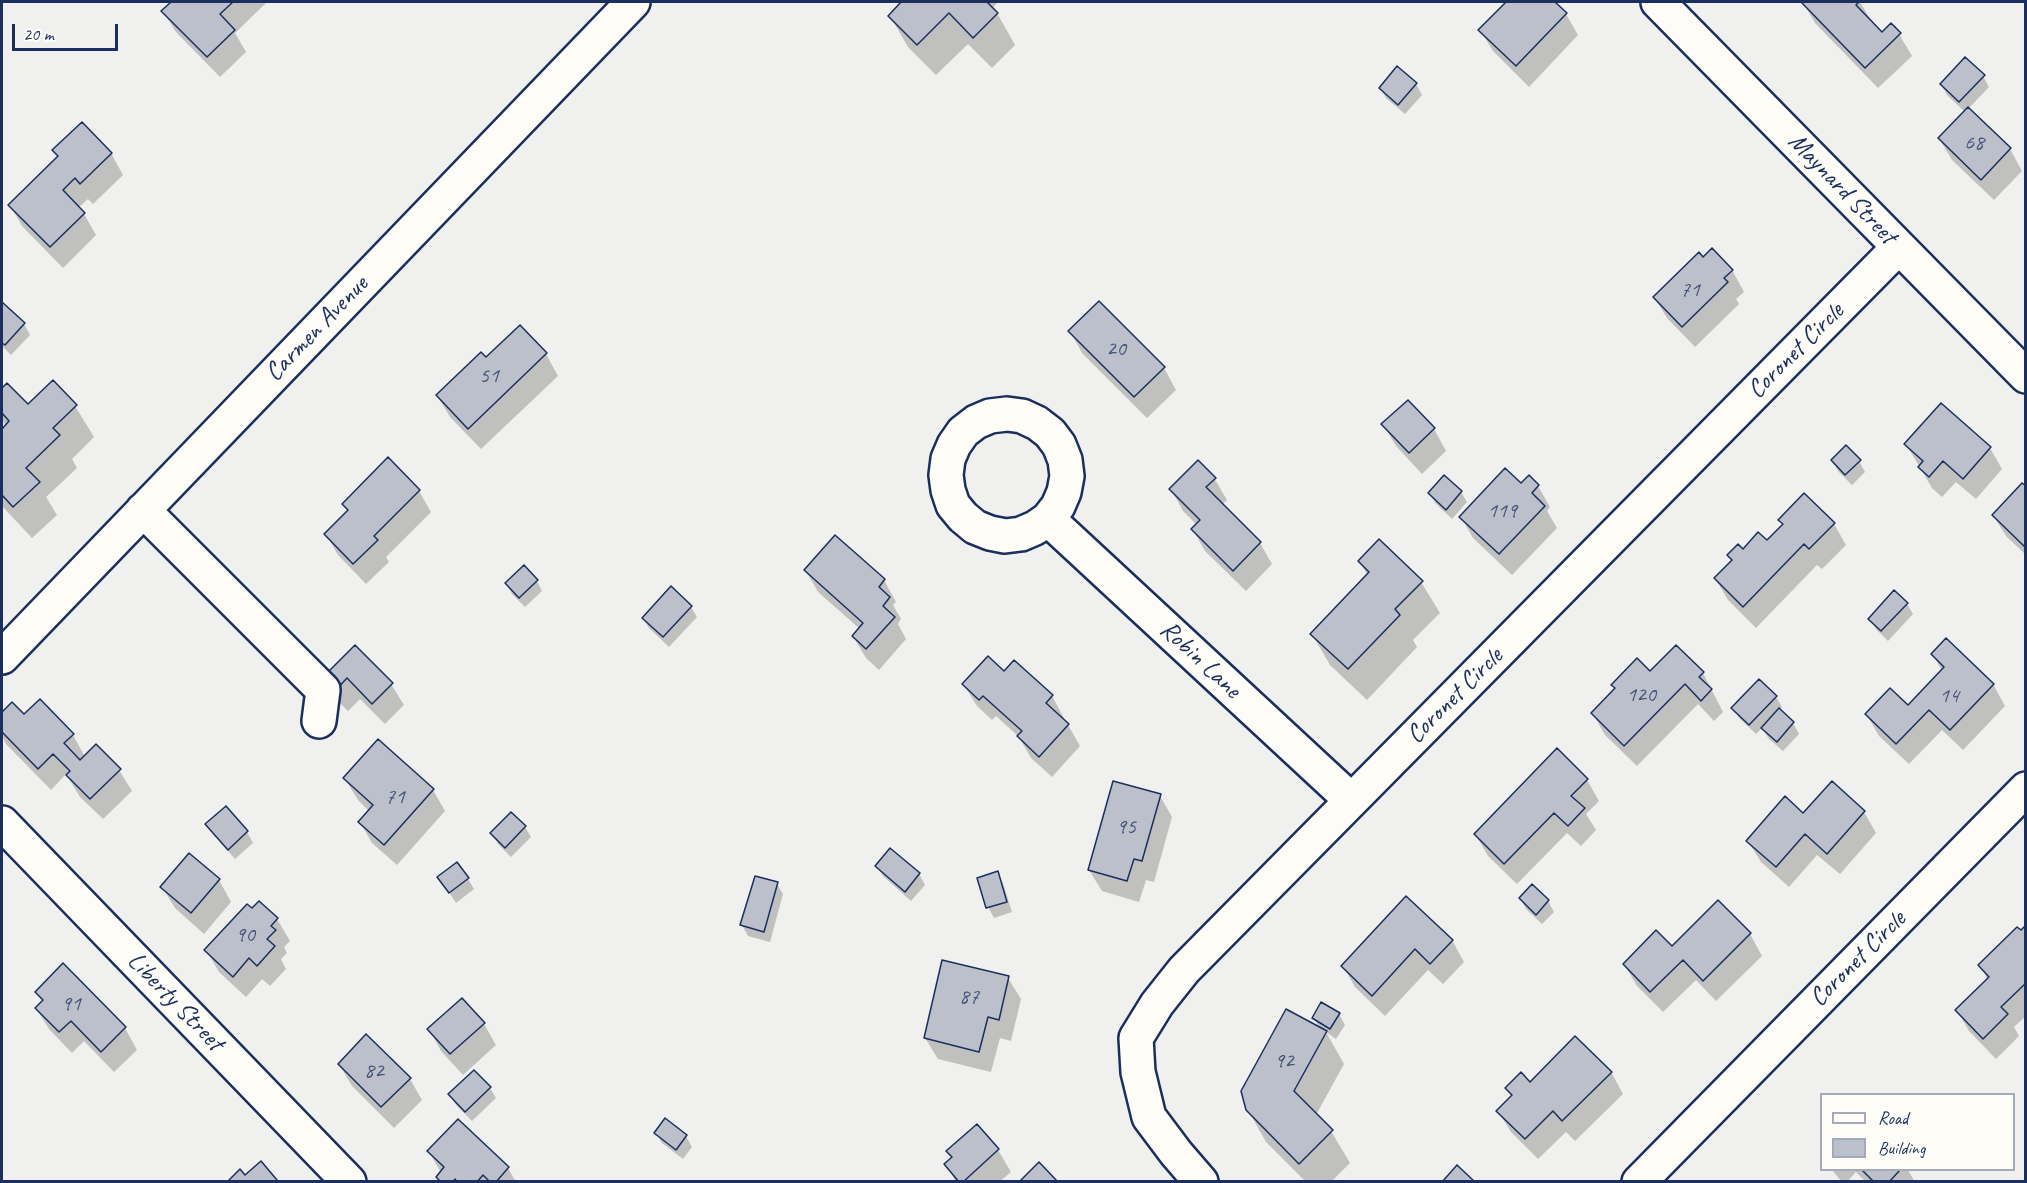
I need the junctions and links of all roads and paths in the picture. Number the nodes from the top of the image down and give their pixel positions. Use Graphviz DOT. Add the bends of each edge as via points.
graph roads {
  1 [pos="633,2"];
  2 [pos="1675,7"];
  3 [pos="1899,247"];
  4 [pos="2025,376"];
  5 [pos="143,510"];
  6 [pos="1048,519"];
  7 [pos="2,657"];
  8 [pos="319,720"];
  9 [pos="2025,789"];
  10 [pos="1351,800"];
  11 [pos="2,823"];
  12 [pos="349,1182"];
  13 [pos="1201,1182"];
  14 [pos="1639,1182"];
  1 -- 5 [label="street, Carmen Avenue"];
  2 -- 3 [label="street, Maynard Street"];
  3 -- 4 [label="street, Maynard Street"];
  3 -- 10 [label="street, Coronet Circle"];
  5 -- 7 [label="street, Carmen Avenue"];
  5 -- 8 [label="street" via="323,690"];
  6 -- 10 [label="street, Robin Lane"];
  9 -- 14 [label="street, Coronet Circle"];
  10 -- 13 [label="street, Coronet Circle" via="1184,970 1136,1038 1138,1072 1149,1118"];
  11 -- 12 [label="street, Liberty Street"];
}
